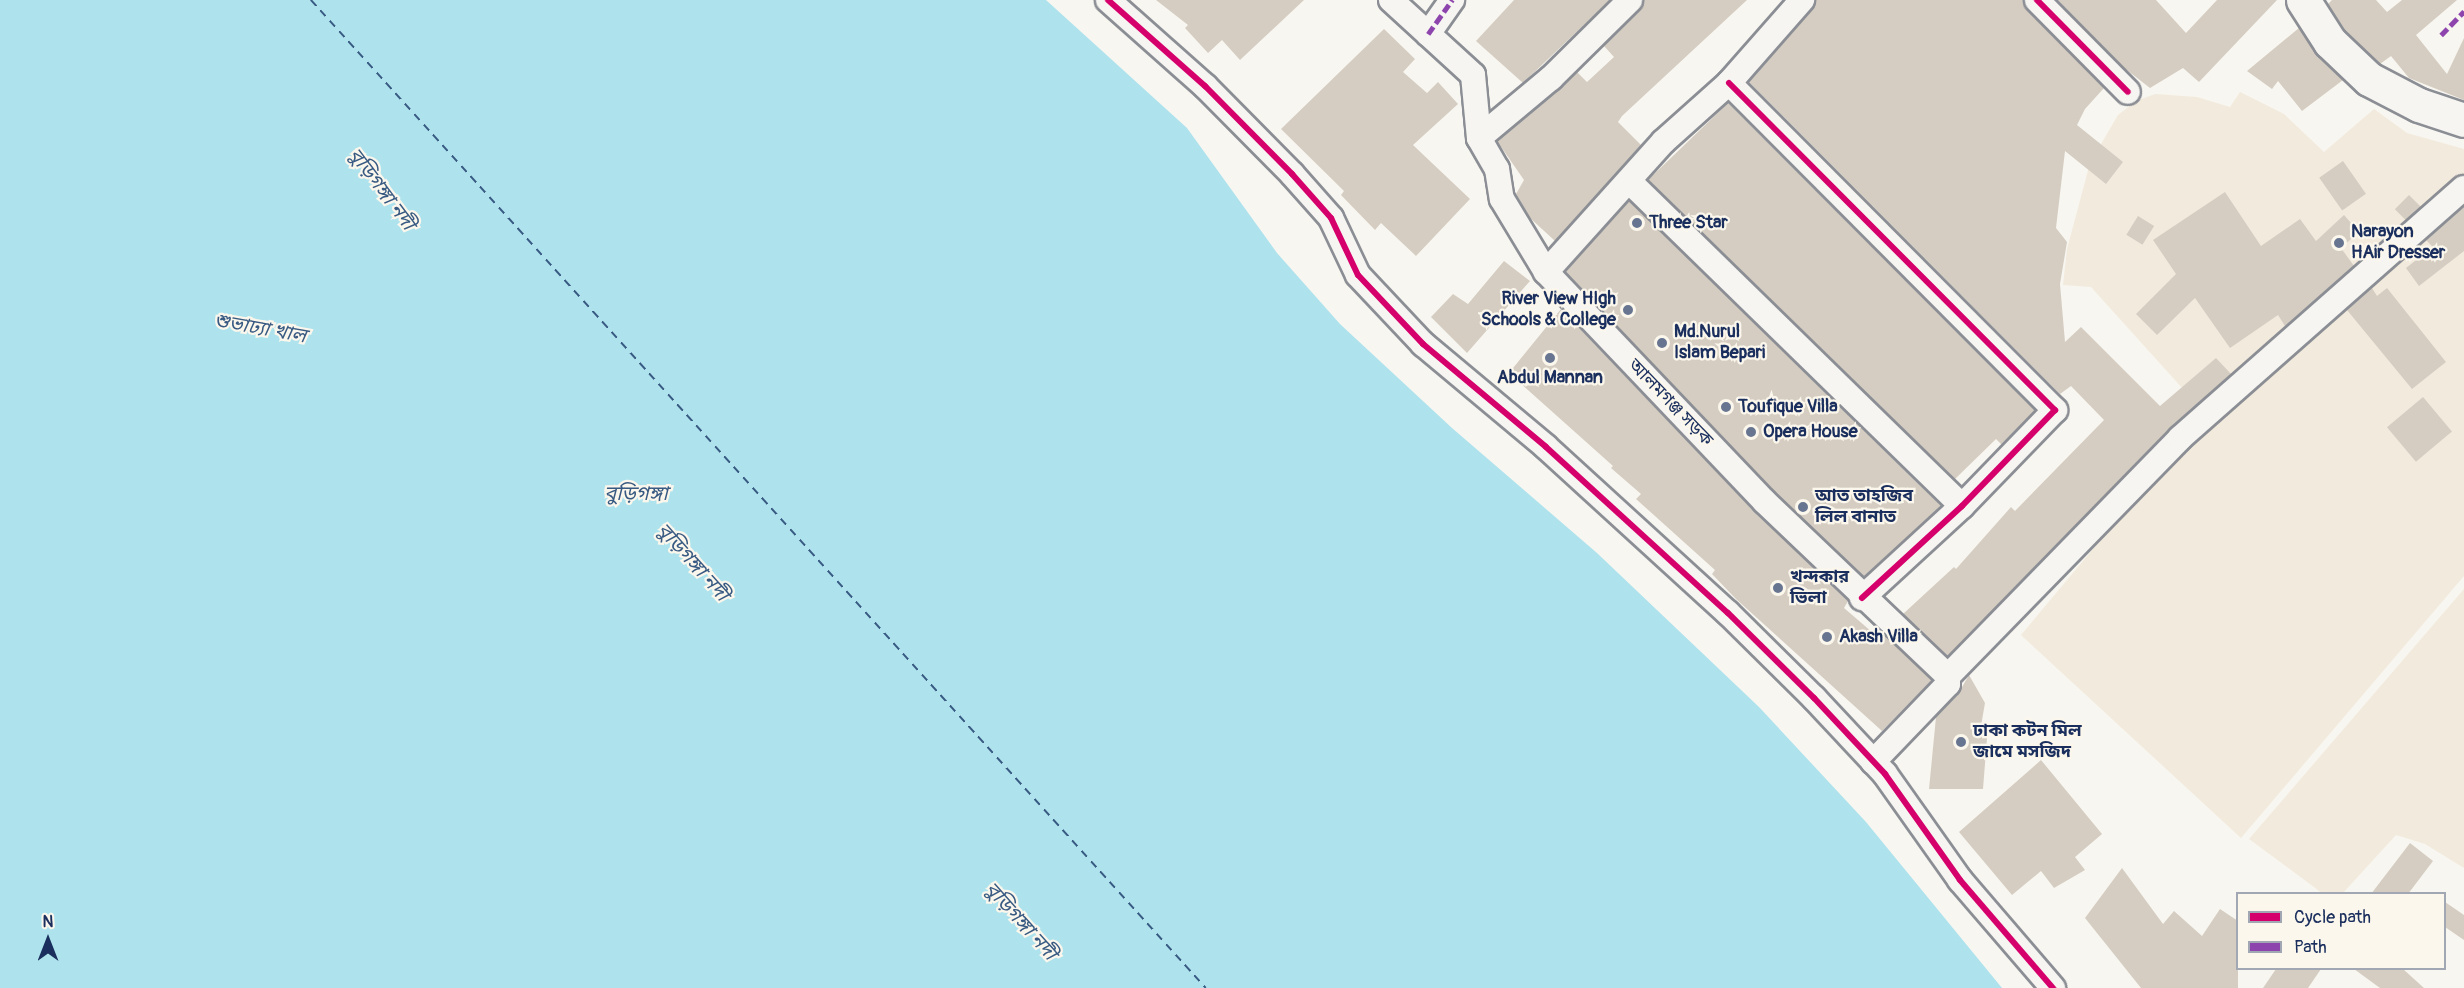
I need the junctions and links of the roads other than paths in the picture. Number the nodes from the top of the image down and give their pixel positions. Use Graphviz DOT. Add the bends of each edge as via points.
graph roads {
  1 [pos="1108,0"];
  2 [pos="1391,0"];
  3 [pos="1452,0"];
  4 [pos="1630,0"];
  5 [pos="1803,0"];
  6 [pos="2037,0"];
  7 [pos="2303,0"];
  8 [pos="1428,34"];
  9 [pos="1729,83"];
  10 [pos="2128,92"];
  11 [pos="2464,120"];
  12 [pos="1479,138"];
  13 [pos="1629,181"];
  14 [pos="2464,188"];
  15 [pos="1546,272"];
  16 [pos="1962,506"];
  17 [pos="1862,598"];
  18 [pos="1948,676"];
  19 [pos="1873,762"];
  20 [pos="2053,988"];
  1 -- 19 [label="street" via="1205,86 1292,174 1330,218 1358,275 1423,344 1546,447 1728,613"];
  2 -- 8 [label="street, আলমগঞ্জ সড়ক"];
  3 -- 8 [label="street"];
  4 -- 12 [label="street" via="1551,78"];
  5 -- 9 [label="street"];
  6 -- 10 [label="street"];
  7 -- 11 [label="main road" via="2330,42 2369,79 2418,105"];
  8 -- 12 [label="street, আলমগঞ্জ সড়ক" via="1473,75"];
  9 -- 13 [label="street" via="1663,142"];
  9 -- 16 [label="street" via="2055,410"];
  12 -- 15 [label="street, আলমগঞ্জ সড়ক" via="1497,169 1502,200"];
  13 -- 15 [label="street"];
  13 -- 16 [label="street"];
  14 -- 18 [label="street" via="2180,438"];
  15 -- 17 [label="street, আলমগঞ্জ সড়ক"];
  16 -- 17 [label="street"];
  17 -- 18 [label="street, আলমগঞ্জ সড়ক"];
  18 -- 19 [label="street" via="1948,684"];
  19 -- 20 [label="street" via="1960,880"];
}
